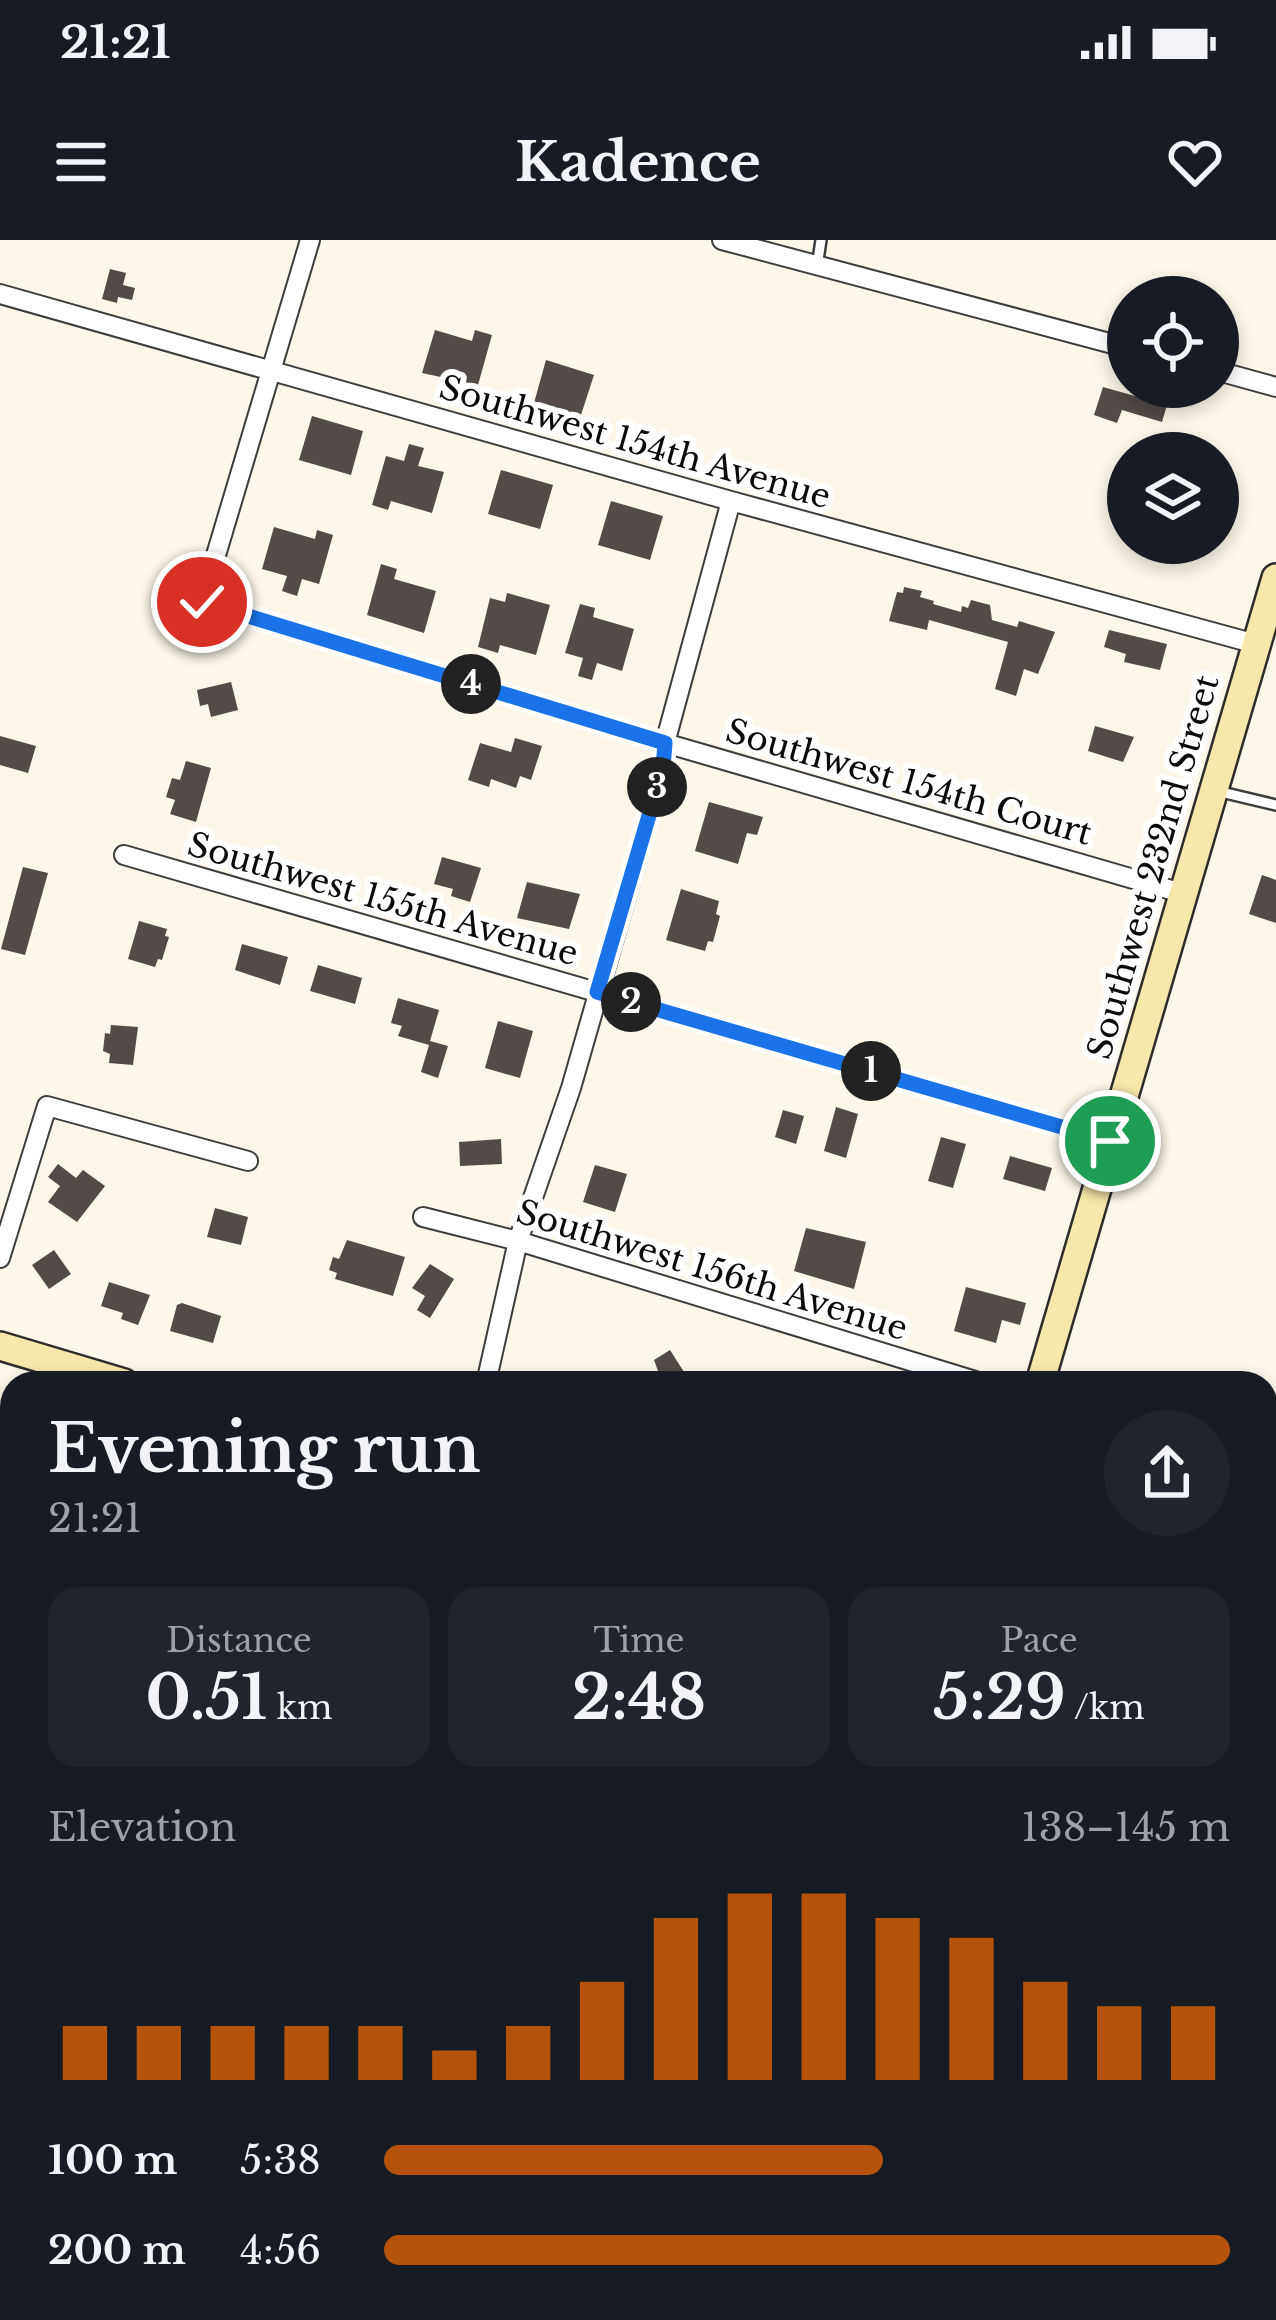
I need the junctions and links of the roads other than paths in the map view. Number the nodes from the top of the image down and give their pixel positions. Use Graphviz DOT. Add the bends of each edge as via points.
graph roads {
  1 [pos="310,240"];
  2 [pos="722,240"];
  3 [pos="821,240"];
  4 [pos="817,267"];
  5 [pos="0,294"];
  6 [pos="1107,343"];
  7 [pos="269,371"];
  8 [pos="1239,377"];
  9 [pos="1276,387"];
  10 [pos="731,501"];
  11 [pos="1276,578"];
  12 [pos="1264,634"];
  13 [pos="665,743"];
  14 [pos="1214,790"];
  15 [pos="1276,805"];
  16 [pos="124,856"];
  17 [pos="1185,894"];
  18 [pos="597,992"];
  19 [pos="1110,1141"];
  20 [pos="248,1161"];
  21 [pos="423,1217"];
  22 [pos="518,1241"];
  23 [pos="0,1258"];
  24 [pos="0,1346"];
  25 [pos="84,1371"];
  26 [pos="489,1371"];
  27 [pos="943,1371"];
  28 [pos="1043,1371"];
  1 -- 7 [label="street"];
  2 -- 4 [label="street"];
  3 -- 4 [label="lane"];
  4 -- 6 [label="street"];
  5 -- 7 [label="street, Southwest 154th Avenue"];
  7 -- 10 [label="street, Southwest 154th Avenue"];
  7 -- 13 [label="street, Southwest 154th Court" via="202,602"];
  8 -- 9 [label="street"];
  10 -- 12 [label="street, Southwest 154th Avenue"];
  10 -- 13 [label="street"];
  11 -- 12 [label="street, Southwest 232nd Street"];
  12 -- 14 [label="street, Southwest 232nd Street"];
  13 -- 17 [label="street, Southwest 154th Court"];
  13 -- 18 [label="street"];
  14 -- 15 [label="lane"];
  14 -- 17 [label="street, Southwest 232nd Street"];
  16 -- 18 [label="street, Southwest 155th Avenue"];
  17 -- 19 [label="street, Southwest 232nd Street"];
  18 -- 19 [label="street, Southwest 155th Avenue"];
  18 -- 22 [label="street"];
  19 -- 28 [label="street, Southwest 232nd Street"];
  20 -- 23 [label="street" via="46,1106"];
  21 -- 22 [label="street, Southwest 156th Avenue"];
  22 -- 26 [label="street"];
  22 -- 27 [label="street, Southwest 156th Avenue"];
  24 -- 25 [label="street"];
}
